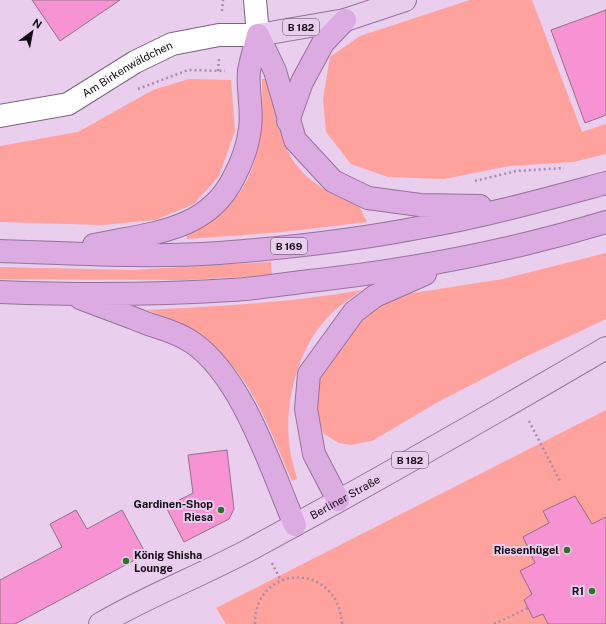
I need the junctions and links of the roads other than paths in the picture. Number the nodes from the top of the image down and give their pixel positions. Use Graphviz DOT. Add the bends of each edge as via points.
graph roads {
  1 [pos="256,0"];
  2 [pos="405,0"];
  3 [pos="345,20"];
  4 [pos="258,35"];
  5 [pos="0,116"];
  6 [pos="288,121"];
  7 [pos="606,183"];
  8 [pos="514,207"];
  9 [pos="606,222"];
  10 [pos="0,251"];
  11 [pos="62,253"];
  12 [pos="466,258"];
  13 [pos="0,292"];
  14 [pos="70,294"];
  15 [pos="606,348"];
  16 [pos="338,500"];
  17 [pos="295,525"];
  18 [pos="100,624"];
  1 -- 4 [label="street"];
  2 -- 3 [label="main road, B 182"];
  3 -- 4 [label="main road, B 182"];
  3 -- 6 [label="highway" via="323,43 302,82"];
  4 -- 5 [label="street, Am Birkenwäldchen" via="219,35 172,44 135,62 68,104"];
  4 -- 6 [label="highway" via="275,71"];
  4 -- 11 [label="highway" via="249,71 250,127 243,160 227,192 210,210 167,230"];
  6 -- 8 [label="highway" via="295,140 333,181 368,198 420,205"];
  7 -- 8 [label="highway, B 169"];
  8 -- 11 [label="highway, B 169" via="424,227 291,246 218,253"];
  9 -- 12 [label="highway"];
  10 -- 11 [label="highway, B 169"];
  12 -- 14 [label="highway" via="391,272 232,290"];
  12 -- 16 [label="highway" via="375,296 354,312 310,374 306,409 314,454"];
  13 -- 14 [label="highway"];
  14 -- 17 [label="highway" via="177,335 209,357 222,371 245,410"];
  15 -- 16 [label="main road, Berliner Straße / B 182"];
  16 -- 17 [label="main road, Berliner Straße / B 182"];
  17 -- 18 [label="main road, Berliner Straße"];
}
